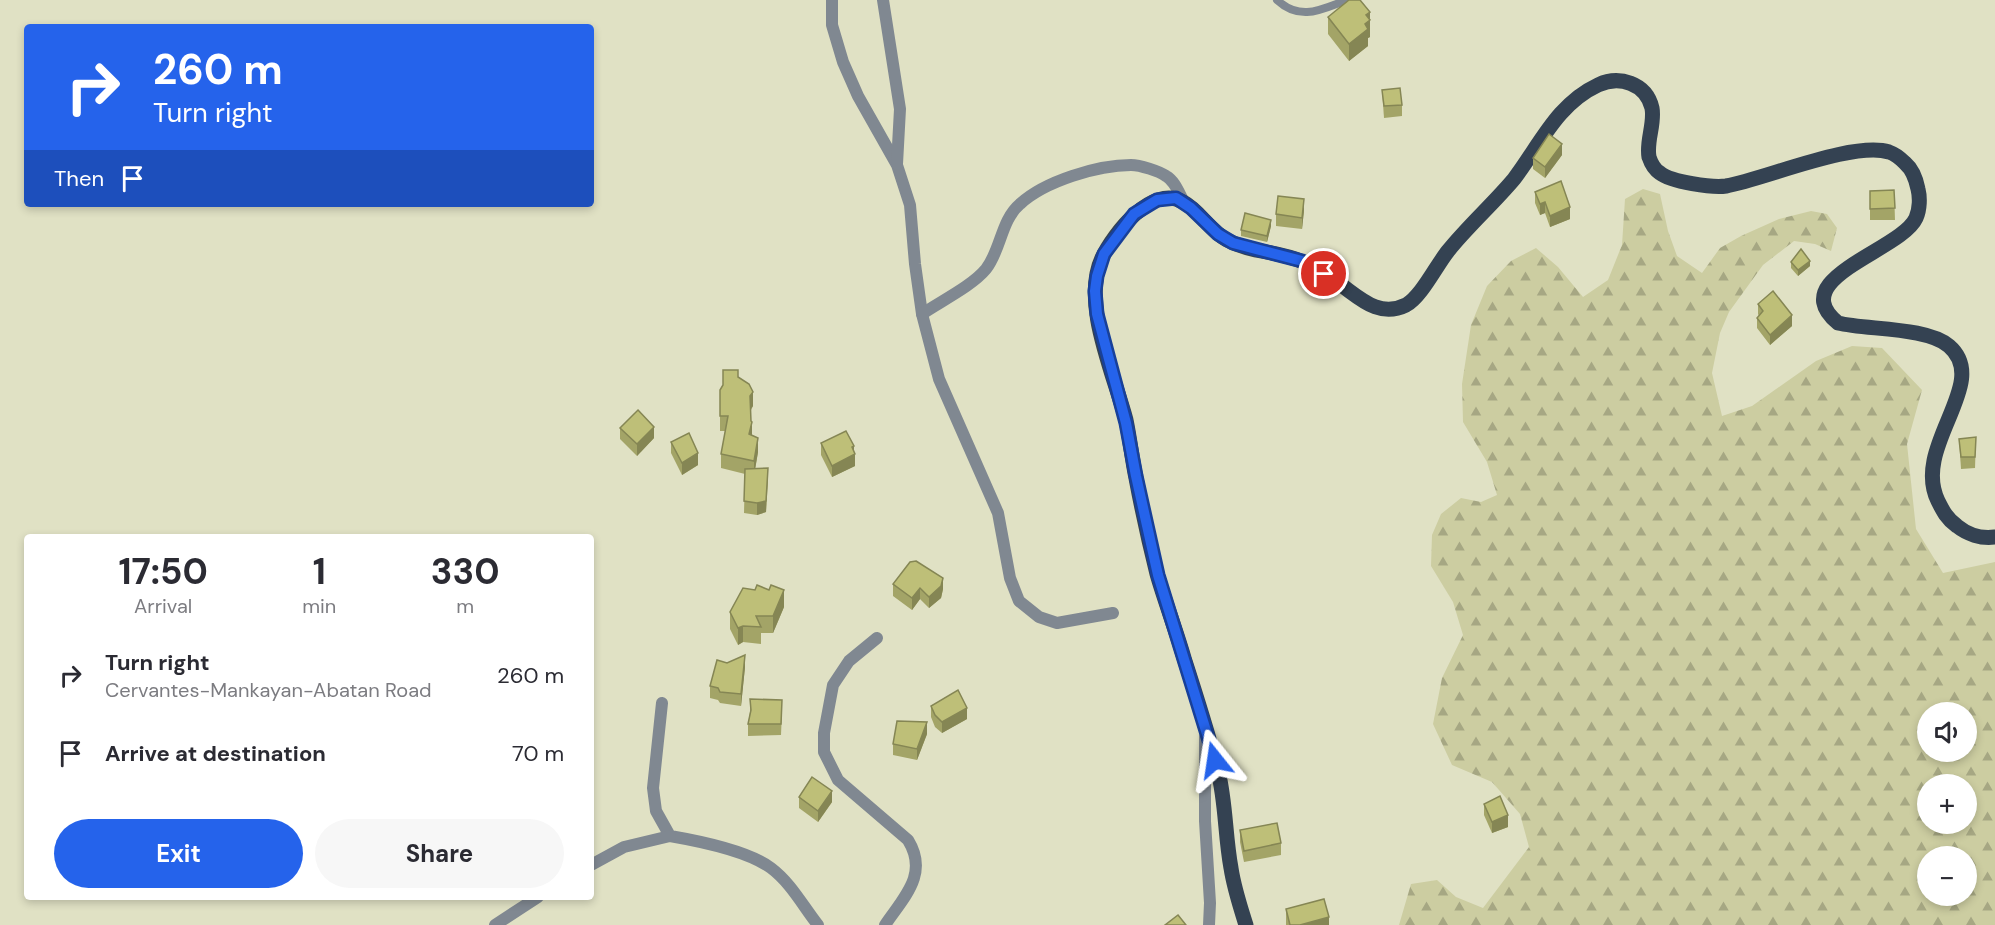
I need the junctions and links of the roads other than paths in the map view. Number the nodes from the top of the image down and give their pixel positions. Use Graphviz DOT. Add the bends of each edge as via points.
graph roads {
  1 [pos="832,0"];
  2 [pos="883,0"];
  3 [pos="1277,0"];
  4 [pos="1347,0"];
  5 [pos="897,165"];
  6 [pos="1184,202"];
  7 [pos="922,314"];
  8 [pos="1995,537"];
  9 [pos="1113,613"];
  10 [pos="877,638"];
  11 [pos="662,703"];
  12 [pos="1205,724"];
  13 [pos="670,836"];
  14 [pos="594,863"];
  15 [pos="533,900"];
  16 [pos="495,925"];
  17 [pos="818,925"];
  18 [pos="885,925"];
  19 [pos="1209,925"];
  20 [pos="1246,925"];
  1 -- 5 [label="street" via="832,25 843,62"];
  2 -- 5 [label="street" via="900,109"];
  3 -- 4 [label="lane" via="1284,7 1308,14"];
  5 -- 7 [label="street" via="910,205"];
  6 -- 7 [label="street" via="1172,180 1164,174 1133,165 1083,174 1043,188 1018,205 987,268 967,286"];
  6 -- 8 [label="main road" via="1209,227 1233,243 1302,261 1373,307 1388,310 1403,307 1418,297 1448,251 1510,183 1560,114 1577,97 1600,83 1612,80 1637,86 1649,101 1653,111 1649,158 1666,177 1721,188 1825,158 1867,151 1889,152 1906,164 1917,184 1920,200 1916,218 1888,244 1837,275 1825,288 1823,303 1838,323 1925,335 1950,346 1961,363 1963,382 1932,467 1935,494 1947,519 1975,536"];
  6 -- 12 [label="main road" via="1176,198 1157,200 1134,214 1104,254 1095,291 1097,314 1126,423 1158,575"];
  7 -- 9 [label="street" via="939,379 998,513 1010,578 1019,602 1039,617 1057,623"];
  10 -- 18 [label="street" via="849,661 833,685 824,752 838,780 908,840 914,850 916,873"];
  11 -- 13 [label="street" via="653,788 656,811"];
  12 -- 19 [label="street"];
  12 -- 20 [label="main road" via="1220,778 1231,868"];
  13 -- 14 [label="street" via="624,847"];
  13 -- 17 [label="street" via="734,851 770,868"];
  15 -- 16 [label="street"];
}
